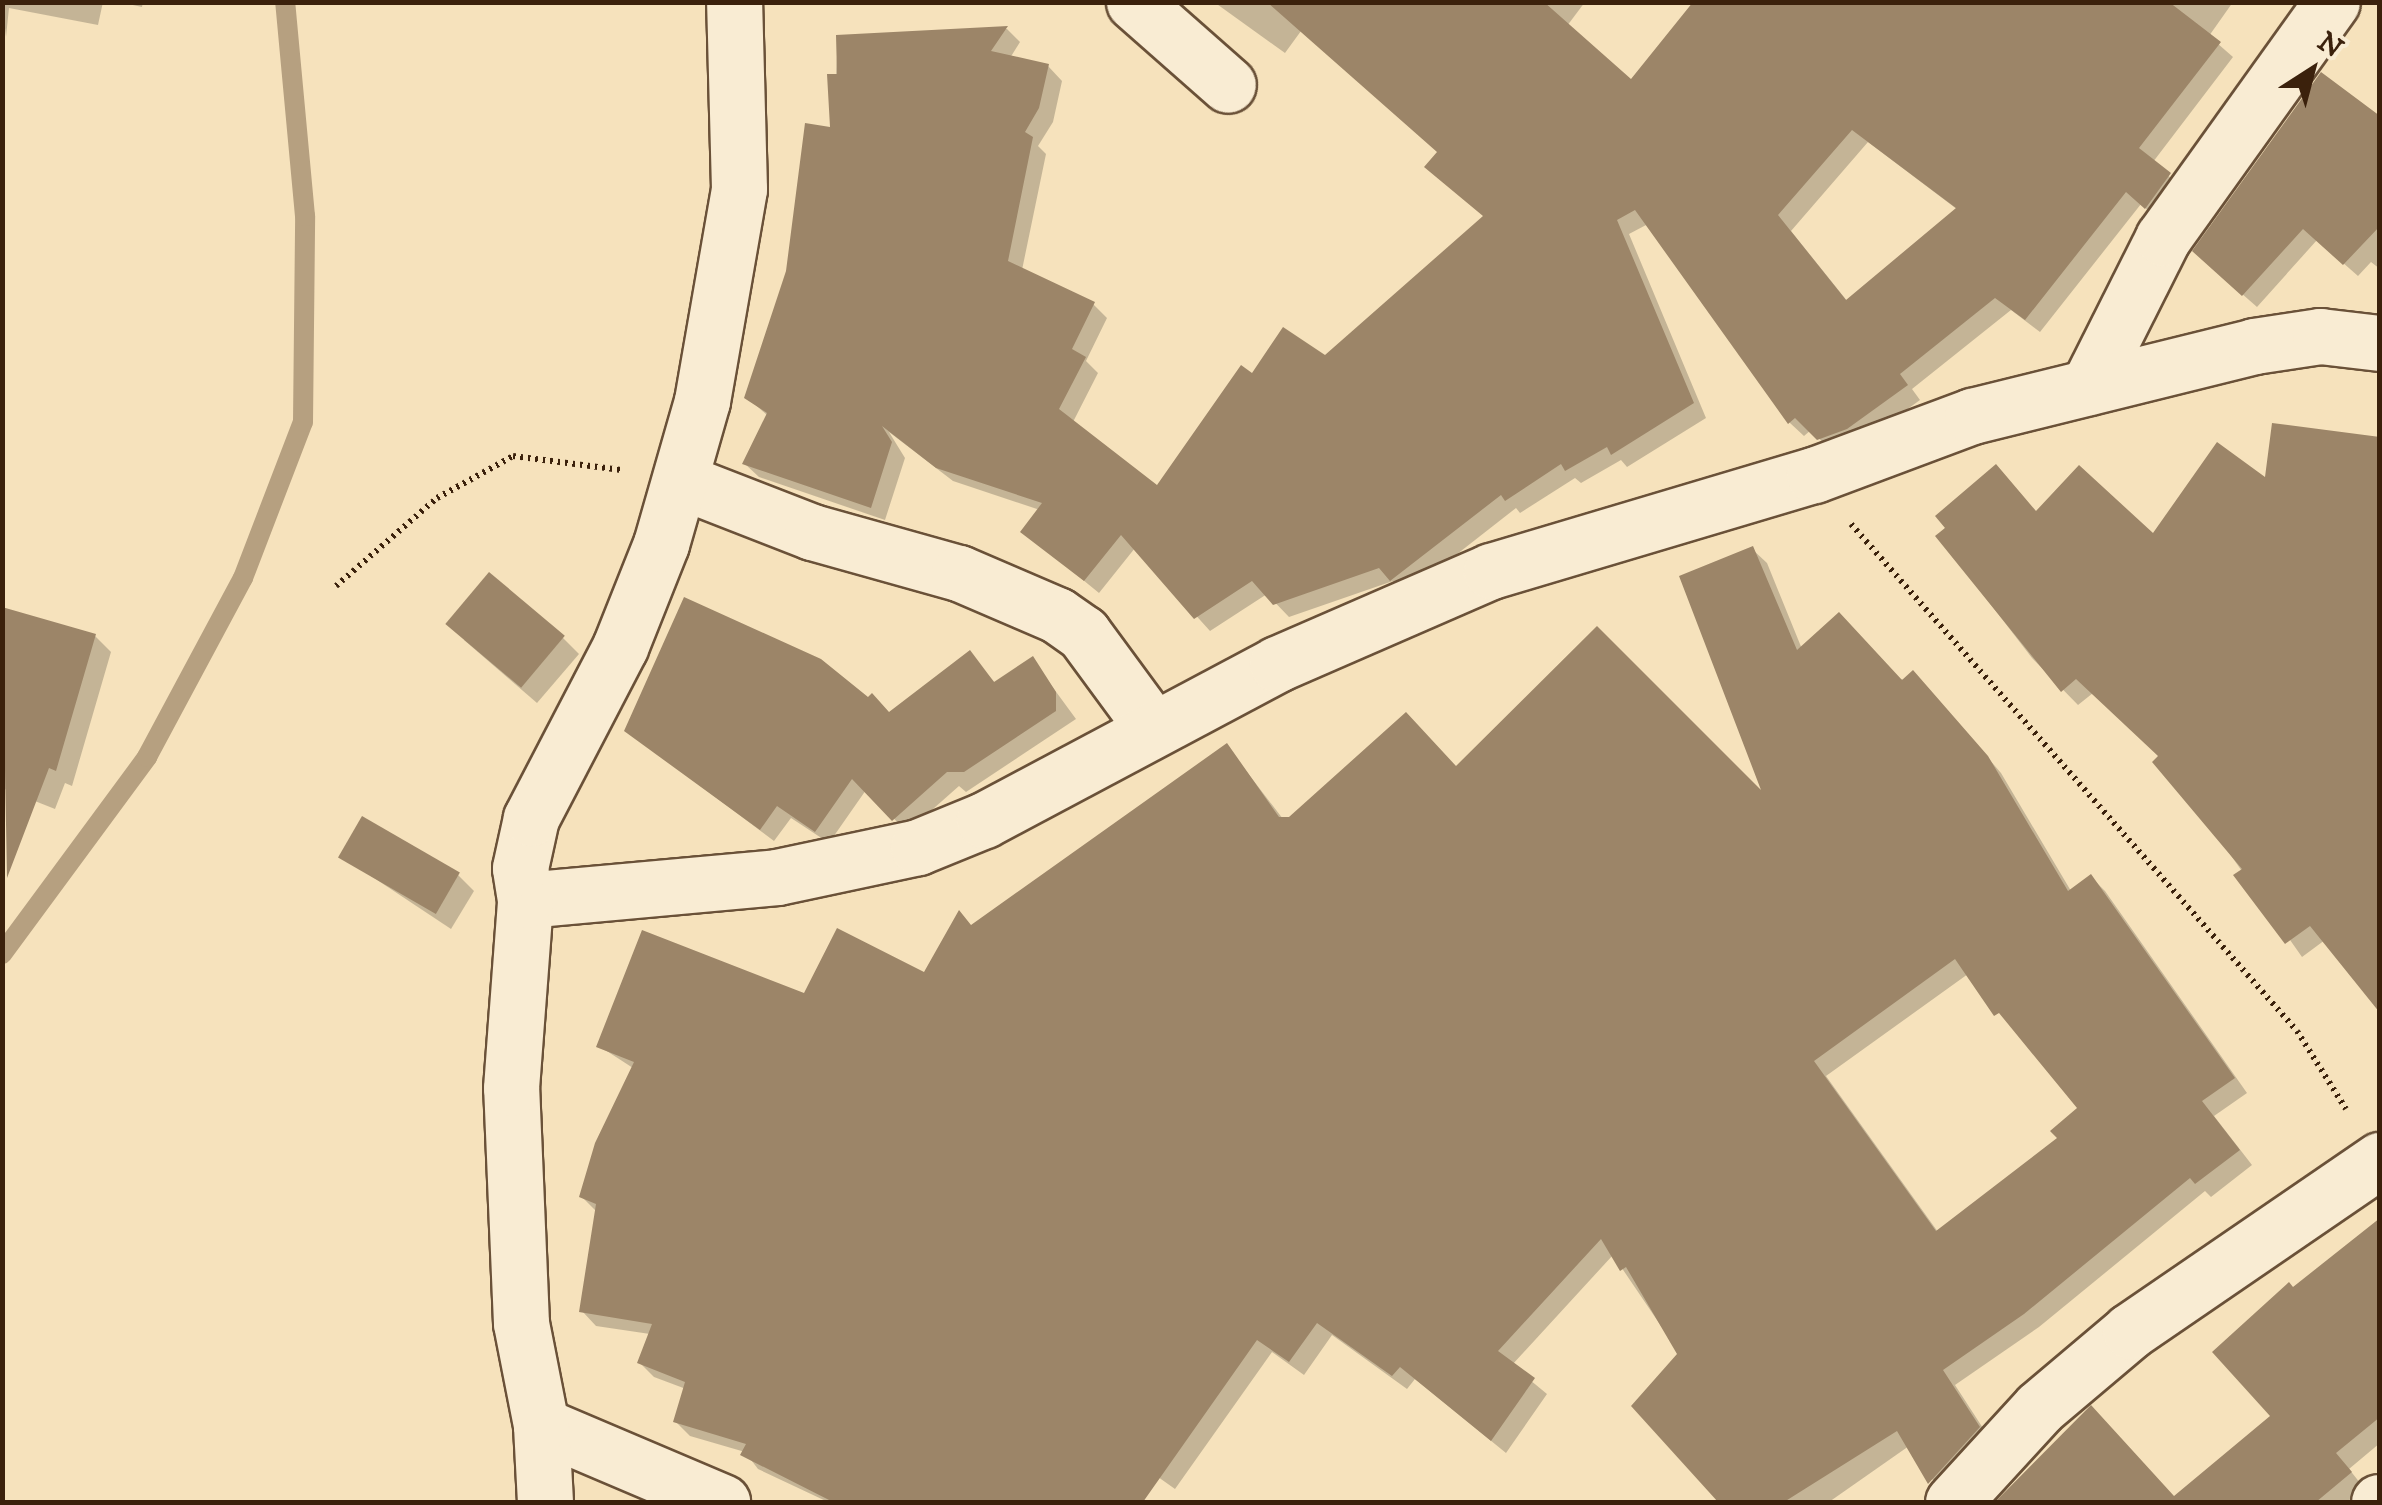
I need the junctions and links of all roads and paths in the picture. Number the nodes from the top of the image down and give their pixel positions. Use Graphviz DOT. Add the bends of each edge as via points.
graph roads {
  1 [pos="734,2"];
  2 [pos="1134,2"];
  3 [pos="2332,2"];
  4 [pos="1228,84"];
  5 [pos="2380,343"];
  6 [pos="2088,386"];
  7 [pos="1814,476"];
  8 [pos="681,481"];
  9 [pos="336,586"];
  10 [pos="1152,727"];
  11 [pos="525,900"];
  12 [pos="2379,1160"];
  13 [pos="540,1425"];
  14 [pos="545,1502"];
  15 [pos="722,1502"];
  16 [pos="1953,1502"];
  1 -- 8 [label="street" via="740,189 721,315"];
  2 -- 4 [label="street"];
  3 -- 6 [label="street" via="2162,238"];
  5 -- 6 [label="street" via="2320,336"];
  6 -- 7 [label="street" via="1972,416"];
  7 -- 10 [label="street" via="1491,571 1378,616"];
  7 -- 12 [label="path" via="1893,579 2297,1032"];
  8 -- 9 [label="path" via="513,456 436,498"];
  8 -- 10 [label="street" via="812,532 958,572 1058,615 1083,633"];
  8 -- 11 [label="street" via="620,646 531,818 520,868"];
  10 -- 11 [label="street" via="984,820 918,848 777,877"];
  11 -- 13 [label="street" via="510,1088 521,1323"];
  12 -- 16 [label="street" via="2130,1330 2039,1408"];
  13 -- 14 [label="street"];
  13 -- 15 [label="street"];
}
